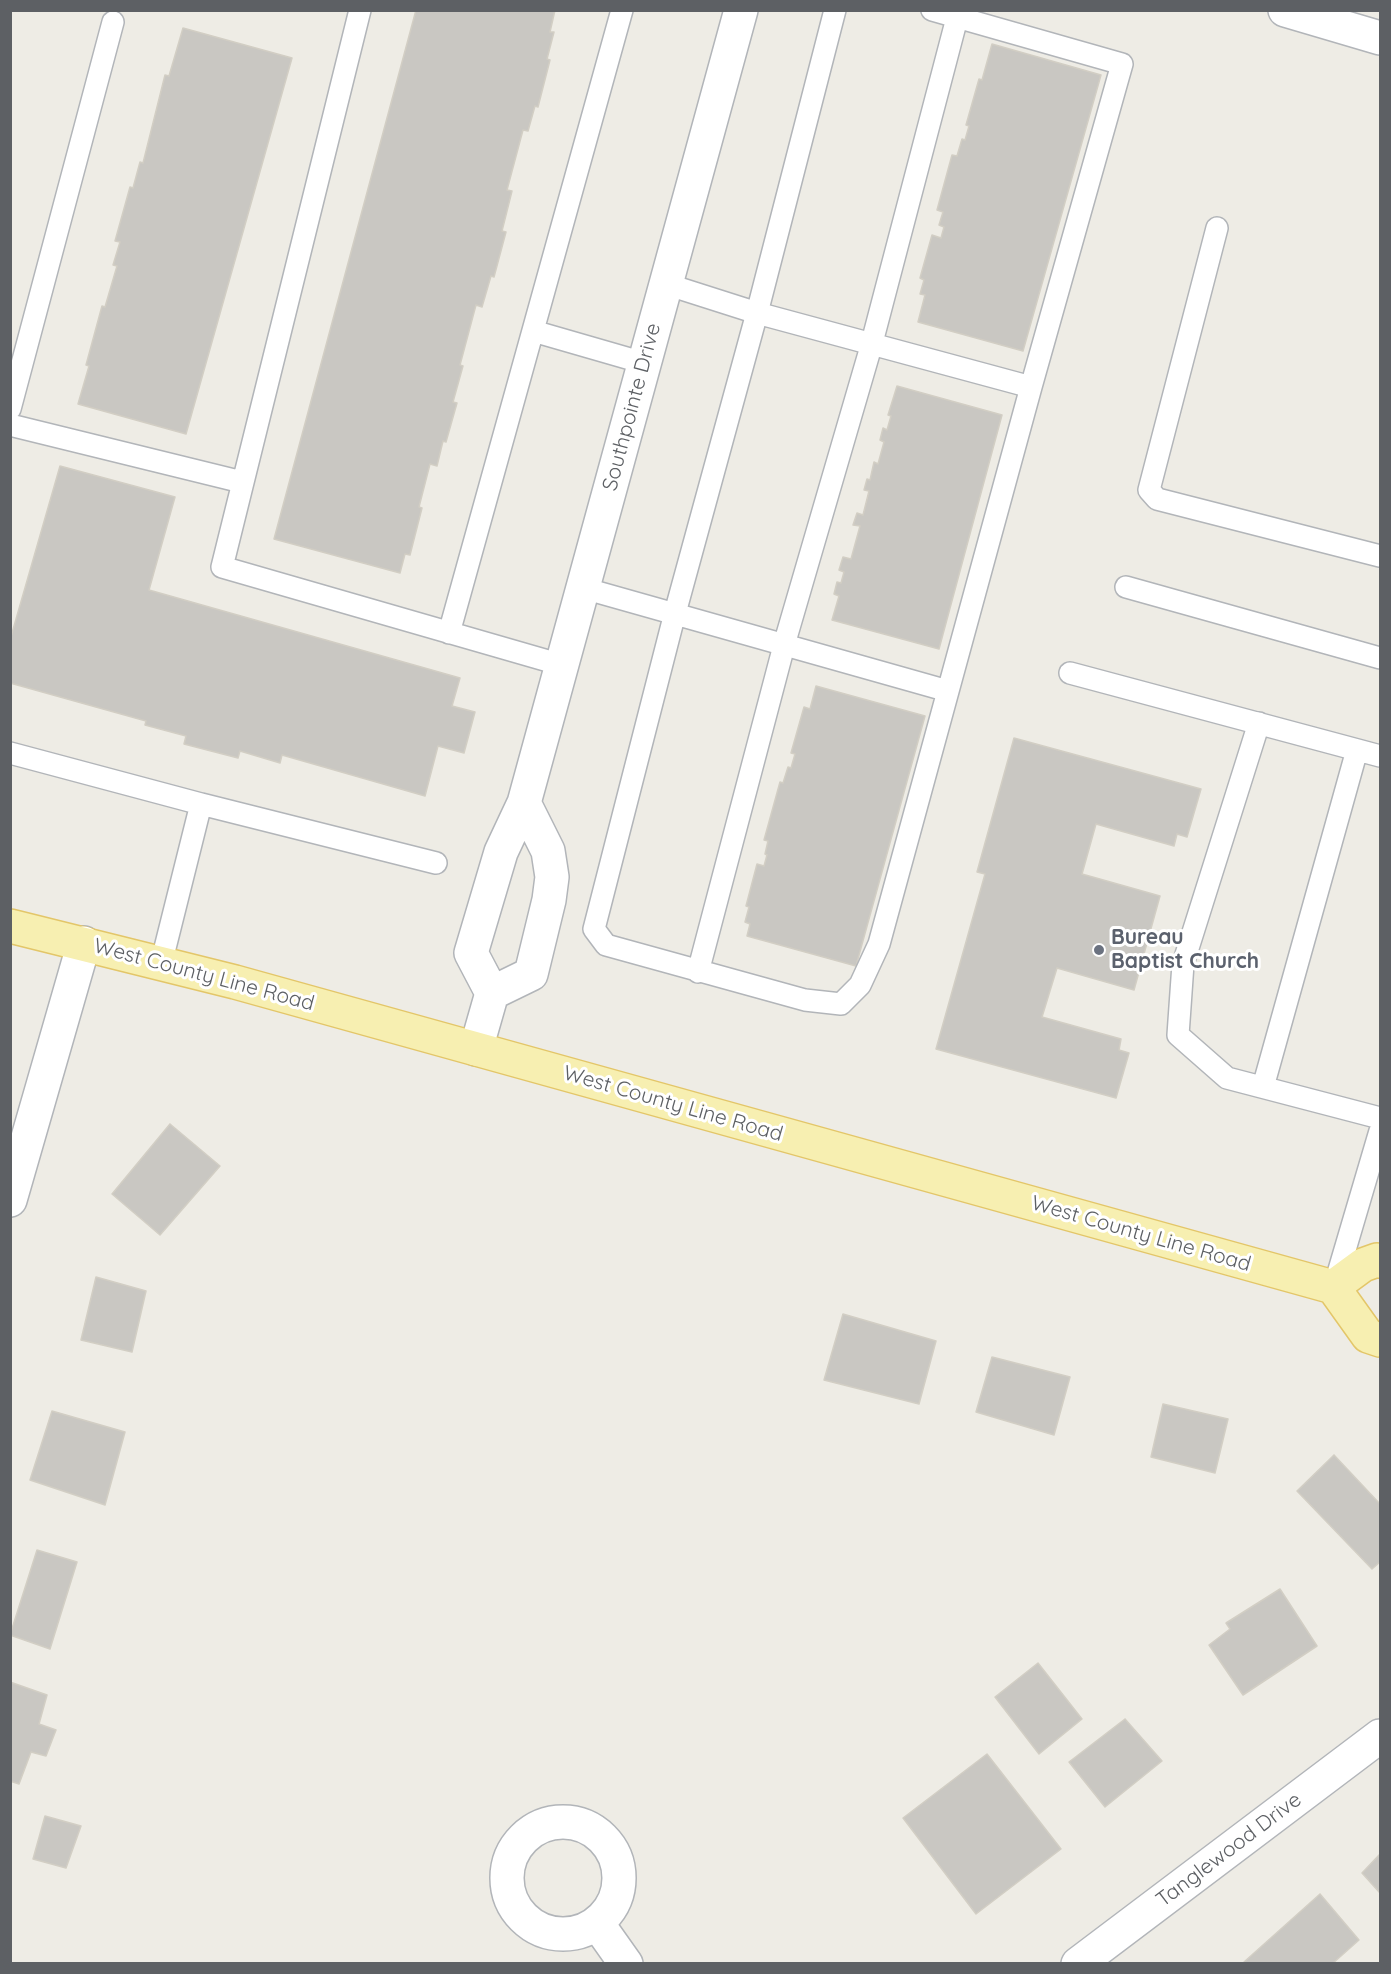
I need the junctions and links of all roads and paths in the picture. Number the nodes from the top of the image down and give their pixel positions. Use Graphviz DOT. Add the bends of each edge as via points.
graph roads {
  1 [pos="360,10"];
  2 [pos="622,10"];
  3 [pos="741,10"];
  4 [pos="835,10"];
  5 [pos="932,10"];
  6 [pos="1285,10"];
  7 [pos="957,18"];
  8 [pos="113,22"];
  9 [pos="1380,38"];
  10 [pos="1217,228"];
  11 [pos="666,284"];
  12 [pos="757,313"];
  13 [pos="533,331"];
  14 [pos="871,345"];
  15 [pos="644,363"];
  16 [pos="1031,387"];
  17 [pos="10,409"];
  18 [pos="10,425"];
  19 [pos="242,482"];
  20 [pos="1380,556"];
  21 [pos="1126,587"];
  22 [pos="583,588"];
  23 [pos="675,613"];
  24 [pos="449,633"];
  25 [pos="784,645"];
  26 [pos="1380,658"];
  27 [pos="562,665"];
  28 [pos="1070,672"];
  29 [pos="948,691"];
  30 [pos="1259,723"];
  31 [pos="1357,750"];
  32 [pos="10,753"];
  33 [pos="1380,756"];
  34 [pos="524,803"];
  35 [pos="201,804"];
  36 [pos="436,863"];
  37 [pos="10,926"];
  38 [pos="84,943"];
  39 [pos="161,964"];
  40 [pos="698,972"];
  41 [pos="492,993"];
  42 [pos="476,1049"];
  43 [pos="1263,1087"];
  44 [pos="1380,1118"];
  45 [pos="1380,1131"];
  46 [pos="10,1200"];
  47 [pos="1380,1261"];
  48 [pos="1333,1287"];
  49 [pos="1380,1340"];
  50 [pos="1380,1736"];
  51 [pos="597,1923"];
  52 [pos="626,1964"];
  53 [pos="1078,1964"];
  1 -- 19 [label="lane"];
  2 -- 13 [label="lane"];
  3 -- 11 [label="street, Southpointe Drive"];
  4 -- 12 [label="lane"];
  5 -- 7 [label="lane"];
  6 -- 9 [label="street"];
  7 -- 14 [label="lane"];
  7 -- 16 [label="lane" via="1122,64"];
  8 -- 17 [label="lane"];
  10 -- 20 [label="lane" via="1149,490 1157,499"];
  11 -- 12 [label="lane"];
  11 -- 15 [label="street, Southpointe Drive"];
  12 -- 14 [label="lane"];
  12 -- 23 [label="lane"];
  13 -- 15 [label="lane"];
  13 -- 24 [label="lane"];
  14 -- 16 [label="lane"];
  14 -- 25 [label="lane"];
  15 -- 22 [label="street, Southpointe Drive"];
  16 -- 29 [label="lane"];
  18 -- 19 [label="lane"];
  19 -- 24 [label="lane" via="222,567"];
  21 -- 26 [label="lane"];
  22 -- 23 [label="lane"];
  22 -- 27 [label="street, Southpointe Drive"];
  23 -- 25 [label="lane"];
  23 -- 40 [label="lane" via="594,929 606,945"];
  24 -- 27 [label="lane"];
  25 -- 29 [label="lane"];
  25 -- 40 [label="lane"];
  27 -- 34 [label="street, Southpointe Drive"];
  28 -- 30 [label="lane"];
  29 -- 40 [label="lane" via="879,944 860,985 841,1004 805,1000"];
  30 -- 31 [label="lane"];
  30 -- 43 [label="lane" via="1183,964 1178,1035 1227,1078"];
  31 -- 33 [label="lane"];
  31 -- 43 [label="lane"];
  32 -- 35 [label="lane"];
  34 -- 41 [label="street, Southpointe Drive" via="501,852 471,953"];
  34 -- 41 [label="street" via="548,851 552,877 549,900 531,974"];
  35 -- 36 [label="lane"];
  35 -- 39 [label="lane"];
  37 -- 38 [label="main road, West County Line Road"];
  38 -- 39 [label="main road, West County Line Road"];
  38 -- 46 [label="street"];
  39 -- 42 [label="main road, West County Line Road"];
  41 -- 42 [label="street"];
  42 -- 48 [label="main road, West County Line Road"];
  43 -- 44 [label="lane"];
  45 -- 48 [label="lane"];
  47 -- 48 [label="main road" via="1363,1265"];
  48 -- 49 [label="main road" via="1368,1336"];
  50 -- 53 [label="street, Tanglewood Drive"];
  51 -- 52 [label="street"];
}
